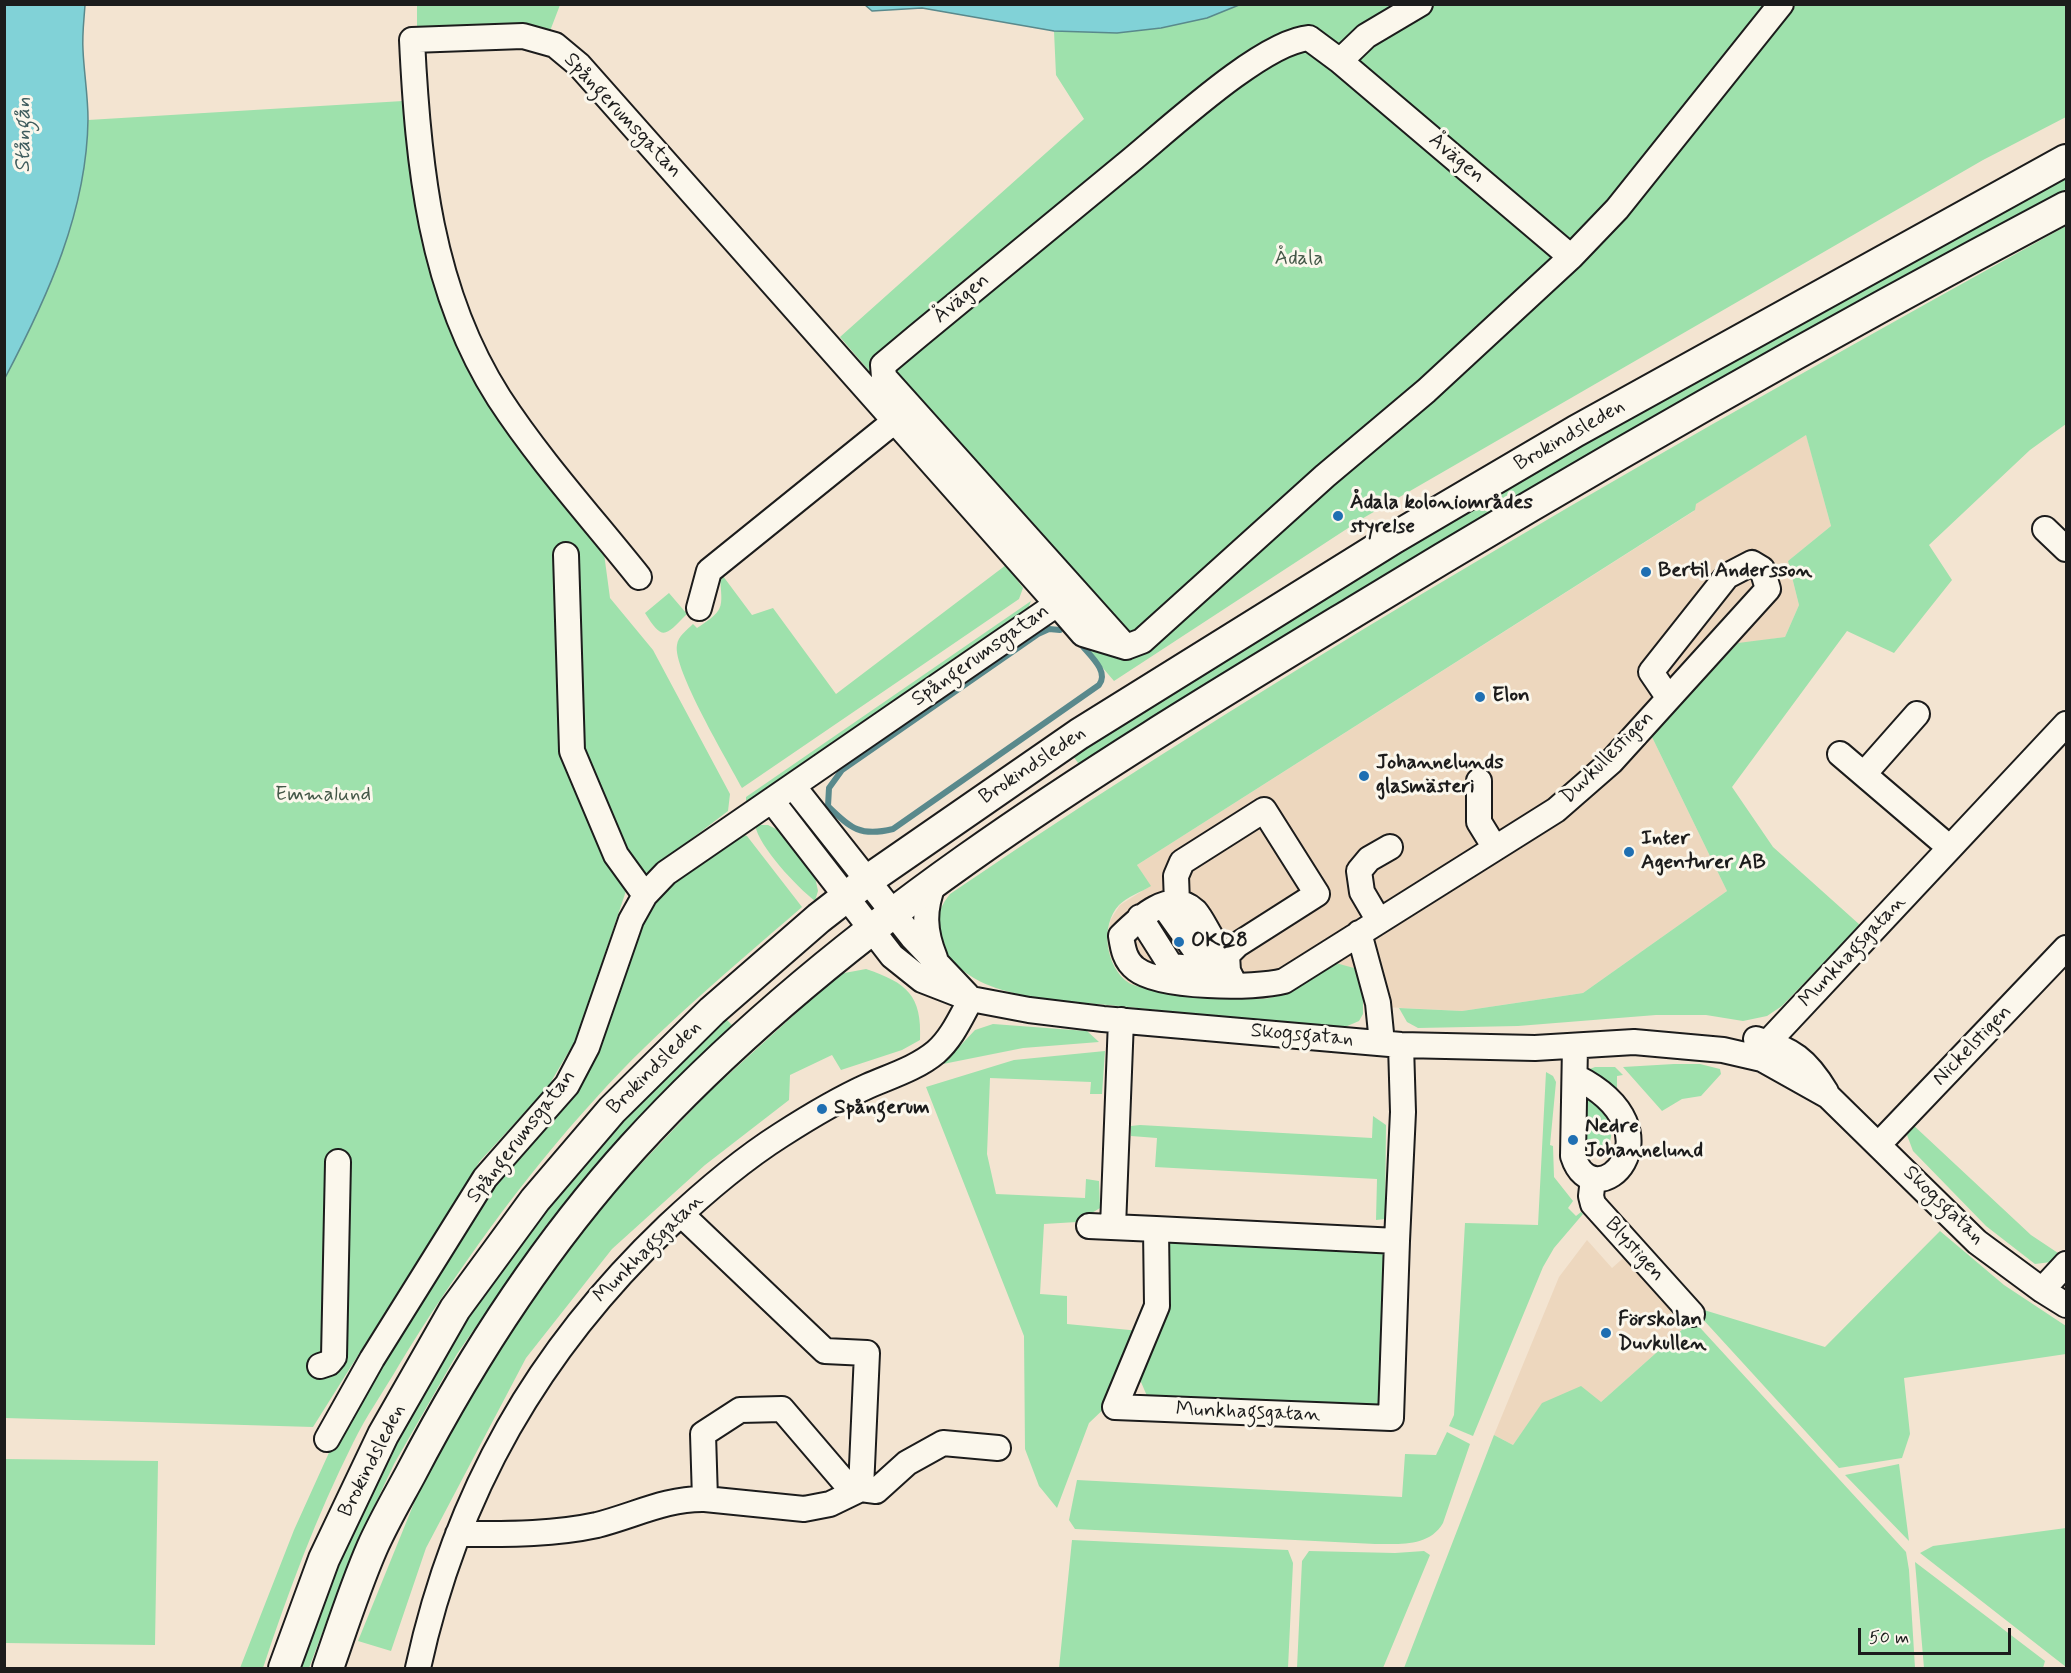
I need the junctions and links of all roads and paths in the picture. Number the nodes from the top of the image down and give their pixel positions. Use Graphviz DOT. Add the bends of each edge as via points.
graph roads {
  1 [pos="1420,4"];
  2 [pos="1781,4"];
  3 [pos="1340,61"];
  4 [pos="2067,160"];
  5 [pos="2067,207"];
  6 [pos="1571,257"];
  7 [pos="896,420"];
  8 [pos="2045,529"];
  9 [pos="2067,549"];
  10 [pos="566,555"];
  11 [pos="639,577"];
  12 [pos="1057,604"];
  13 [pos="699,608"];
  14 [pos="1126,647"];
  15 [pos="1668,697"];
  16 [pos="1917,714"];
  17 [pos="2062,737"];
  18 [pos="1840,754"];
  19 [pos="1864,774"];
  20 [pos="1479,781"];
  21 [pos="793,786"];
  22 [pos="772,801"];
  23 [pos="1390,847"];
  24 [pos="1495,848"];
  25 [pos="1950,848"];
  26 [pos="934,883"];
  27 [pos="857,888"];
  28 [pos="645,895"];
  29 [pos="1170,904"];
  30 [pos="1140,917"];
  31 [pos="883,922"];
  32 [pos="1369,927"];
  33 [pos="2067,948"];
  34 [pos="937,963"];
  35 [pos="1208,968"];
  36 [pos="1235,985"];
  37 [pos="971,999"];
  38 [pos="1121,1020"];
  39 [pos="1392,1044"];
  40 [pos="1575,1046"];
  41 [pos="1761,1049"];
  42 [pos="1576,1077"];
  43 [pos="1879,1144"];
  44 [pos="338,1162"];
  45 [pos="1593,1179"];
  46 [pos="681,1214"];
  47 [pos="1156,1229"];
  48 [pos="1398,1241"];
  49 [pos="2067,1264"];
  50 [pos="2042,1290"];
  51 [pos="2067,1305"];
  52 [pos="1692,1314"];
  53 [pos="335,1340"];
  54 [pos="372,1359"];
  55 [pos="320,1366"];
  56 [pos="327,1439"];
  57 [pos="998,1448"];
  58 [pos="857,1490"];
  59 [pos="705,1499"];
  60 [pos="458,1534"];
  61 [pos="284,1668"];
  62 [pos="328,1668"];
  63 [pos="418,1668"];
  1 -- 3 [label="street" via="1366,36"];
  2 -- 6 [label="street" via="1617,209"];
  3 -- 6 [label="street, Åvägen"];
  3 -- 14 [label="street, Åvägen" via="1309,38 1272,49 883,365 884,377"];
  4 -- 27 [label="main road, Brokindsleden" via="1576,431 1394,538 1079,734"];
  5 -- 26 [label="main road, Brokindsleden" via="1719,399 1423,570 1129,748"];
  6 -- 14 [label="street" via="1426,391 1150,634"];
  7 -- 11 [label="street, Spångerumsgatan" via="586,72 555,45 523,36 412,40 424,191 439,259 462,325 498,396"];
  7 -- 12 [label="street, Spångerumsgatan"];
  7 -- 13 [label="street" via="709,571"];
  8 -- 9 [label="street"];
  10 -- 28 [label="street" via="572,751 616,855"];
  12 -- 14 [label="street" via="1083,634"];
  12 -- 21 [label="street, Spångerumsgatan"];
  15 -- 15 [label="street, Duvkullestigen" via="1768,589 1761,570 1752,563 1727,576 1651,672"];
  15 -- 24 [label="street, Duvkullestigen" via="1611,762 1556,810"];
  16 -- 19 [label="street"];
  17 -- 25 [label="street, Munkhagsgatan"];
  18 -- 19 [label="street"];
  19 -- 25 [label="street"];
  20 -- 24 [label="street" via="1479,822"];
  21 -- 22 [label="street, Spångerumsgatan"];
  21 -- 27 [label="street"];
  22 -- 27 [label="street"];
  22 -- 28 [label="street, Spångerumsgatan" via="666,873"];
  23 -- 32 [label="street" via="1369,859 1359,871"];
  24 -- 32 [label="street, Duvkullestigen"];
  25 -- 41 [label="street, Munkhagsgatan"];
  26 -- 31 [label="main road, Brokindsleden"];
  26 -- 34 [label="street" via="925,921 926,936"];
  27 -- 31 [label="street, Skogsgatan"];
  27 -- 61 [label="main road, Brokindsleden" via="712,1011 612,1110 535,1200 455,1309 383,1435 324,1559"];
  28 -- 54 [label="street, Spångerumsgatan" via="631,920 587,1047 567,1085 485,1178"];
  29 -- 30 [label="street"];
  29 -- 35 [label="street" via="1194,911 1213,940"];
  29 -- 36 [label="street" via="1182,862 1264,810 1317,894 1227,955 1228,971"];
  30 -- 35 [label="street" via="1172,966"];
  30 -- 36 [label="street, Duvkullestigen" via="1121,936 1125,955 1136,970 1163,981"];
  31 -- 34 [label="street, Skogsgatan"];
  31 -- 37 [label="street, Skogsgatan" via="892,956 922,980"];
  31 -- 62 [label="main road, Brokindsleden" via="734,1047 633,1147 565,1230 498,1323 435,1427 372,1548"];
  32 -- 36 [label="street, Duvkullestigen" via="1284,981 1265,986"];
  32 -- 39 [label="street" via="1378,1003"];
  33 -- 43 [label="street, Nickelstigen"];
  34 -- 37 [label="street, Skogsgatan"];
  35 -- 36 [label="street"];
  37 -- 38 [label="street, Skogsgatan"];
  37 -- 46 [label="street, Munkhagsgatan" via="937,1051 917,1065 822,1109 779,1136"];
  38 -- 39 [label="street, Skogsgatan"];
  38 -- 47 [label="street" via="1101,1227"];
  39 -- 40 [label="street, Skogsgatan"];
  39 -- 48 [label="street, Munkhagsgatan" via="1403,1112"];
  40 -- 41 [label="street, Skogsgatan" via="1634,1042 1659,1032 1681,1030 1735,1035"];
  40 -- 42 [label="street"];
  41 -- 43 [label="street, Skogsgatan" via="1789,1051 1803,1061 1814,1071 1828,1096"];
  42 -- 45 [label="street" via="1573,1156 1581,1172"];
  42 -- 45 [label="street" via="1615,1103 1629,1137 1628,1153 1611,1177"];
  43 -- 50 [label="street, Skogsgatan" via="1977,1242"];
  44 -- 53 [label="street"];
  45 -- 52 [label="street, Blystigen" via="1593,1204"];
  46 -- 58 [label="street" via="825,1352 867,1353"];
  46 -- 60 [label="street, Munkhagsgatan" via="626,1266 563,1341 492,1456"];
  47 -- 48 [label="street"];
  47 -- 48 [label="street, Munkhagsgatan" via="1157,1306 1115,1407 1391,1418"];
  49 -- 50 [label="street"];
  50 -- 51 [label="street, Skogsgatan"];
  53 -- 54 [label="street"];
  53 -- 55 [label="street" via="334,1357"];
  54 -- 56 [label="street, Spångerumsgatan"];
  57 -- 58 [label="street" via="943,1443 907,1463 876,1491"];
  58 -- 59 [label="street" via="830,1504 804,1509"];
  58 -- 59 [label="street" via="782,1409 740,1410 703,1434"];
  59 -- 60 [label="street" via="685,1498 596,1525 530,1534"];
  60 -- 63 [label="street, Munkhagsgatan" via="440,1581"];
}
